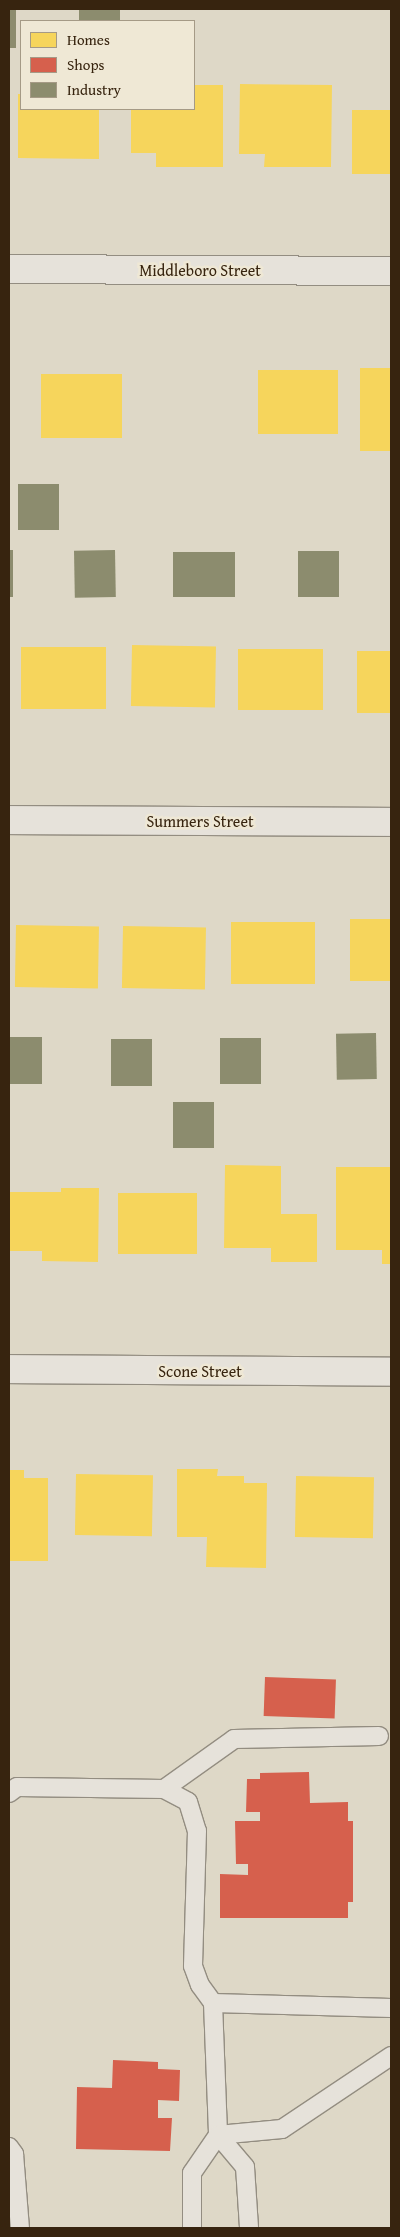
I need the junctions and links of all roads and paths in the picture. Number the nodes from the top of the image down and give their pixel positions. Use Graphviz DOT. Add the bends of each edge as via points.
graph roads {
  1 [pos="9,269"];
  2 [pos="391,271"];
  3 [pos="9,820"];
  4 [pos="391,822"];
  5 [pos="9,1369"];
  6 [pos="391,1372"];
  7 [pos="379,1736"];
  8 [pos="164,1789"];
  9 [pos="9,1793"];
  10 [pos="213,2003"];
  11 [pos="391,2008"];
  12 [pos="391,2056"];
  13 [pos="218,2135"];
  14 [pos="9,2147"];
  15 [pos="20,2228"];
  16 [pos="192,2228"];
  17 [pos="249,2228"];
  1 -- 2 [label="street, Middleboro Street"];
  3 -- 4 [label="street, Summers Street"];
  5 -- 6 [label="street, Scone Street"];
  7 -- 8 [label="lane" via="234,1739"];
  8 -- 9 [label="lane" via="17,1788"];
  8 -- 10 [label="lane" via="188,1802 197,1831 193,1966 200,1985"];
  10 -- 11 [label="lane"];
  10 -- 13 [label="lane"];
  12 -- 13 [label="lane" via="282,2129"];
  13 -- 16 [label="lane" via="192,2173"];
  13 -- 17 [label="lane" via="245,2166"];
  14 -- 15 [label="lane" via="14,2154"];
}
